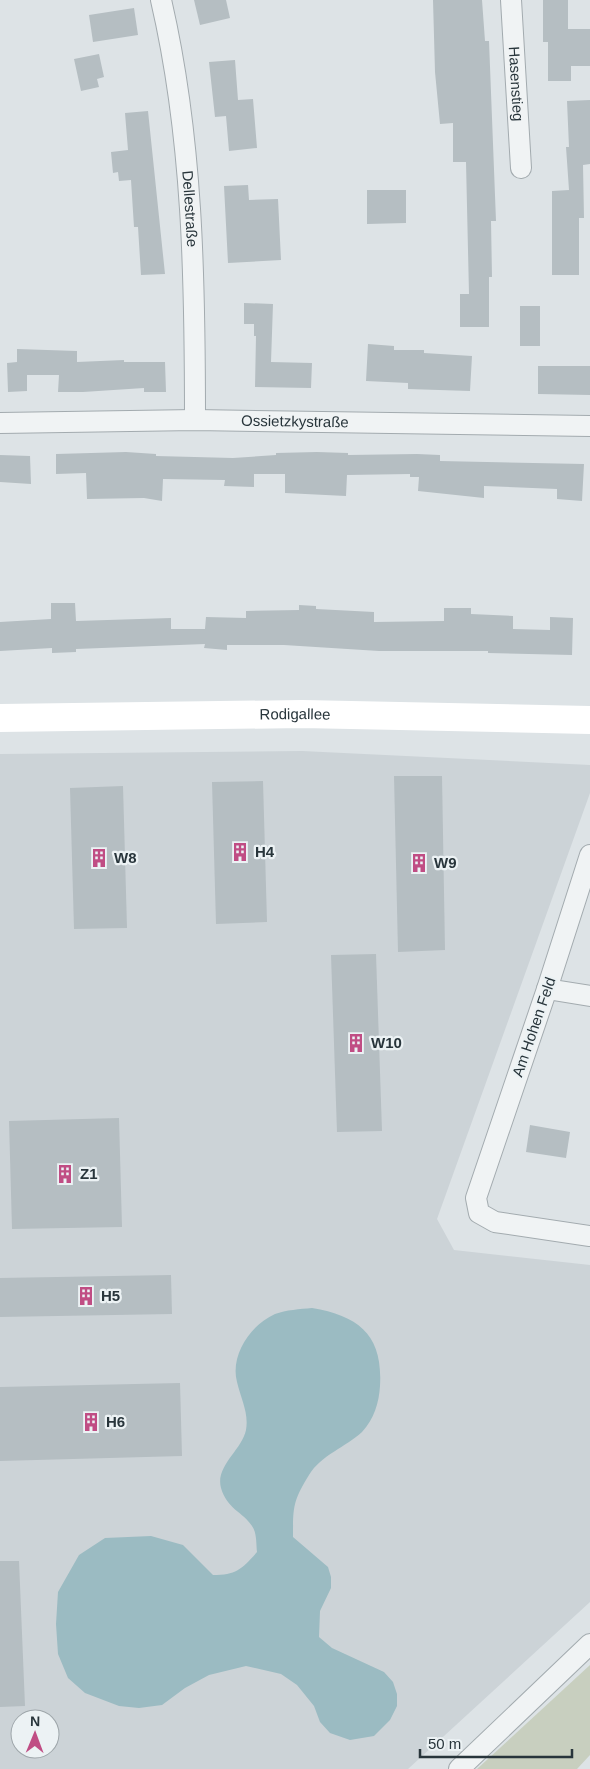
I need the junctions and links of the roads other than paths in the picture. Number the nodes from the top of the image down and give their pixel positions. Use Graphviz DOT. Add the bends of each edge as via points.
graph roads {
  1 [pos="161,0"];
  2 [pos="511,0"];
  3 [pos="521,168"];
  4 [pos="195,420"];
  5 [pos="0,423"];
  6 [pos="590,426"];
  7 [pos="0,718"];
  8 [pos="590,720"];
  9 [pos="590,855"];
  10 [pos="548,989"];
  11 [pos="590,996"];
  12 [pos="590,1236"];
  13 [pos="590,1644"];
  14 [pos="459,1769"];
  1 -- 4 [label="street, Dellestraße" via="174,54 190,196 195,299"];
  2 -- 3 [label="street, Hasenstieg"];
  4 -- 5 [label="street, Ossietzkystraße"];
  4 -- 6 [label="street, Ossietzkystraße"];
  7 -- 8 [label="main road, Rodigallee" via="302,714"];
  9 -- 10 [label="street, Am Hohen Feld"];
  10 -- 11 [label="street"];
  10 -- 12 [label="street, Am Hohen Feld" via="476,1198 479,1213 495,1222"];
  13 -- 14 [label="street"];
}
